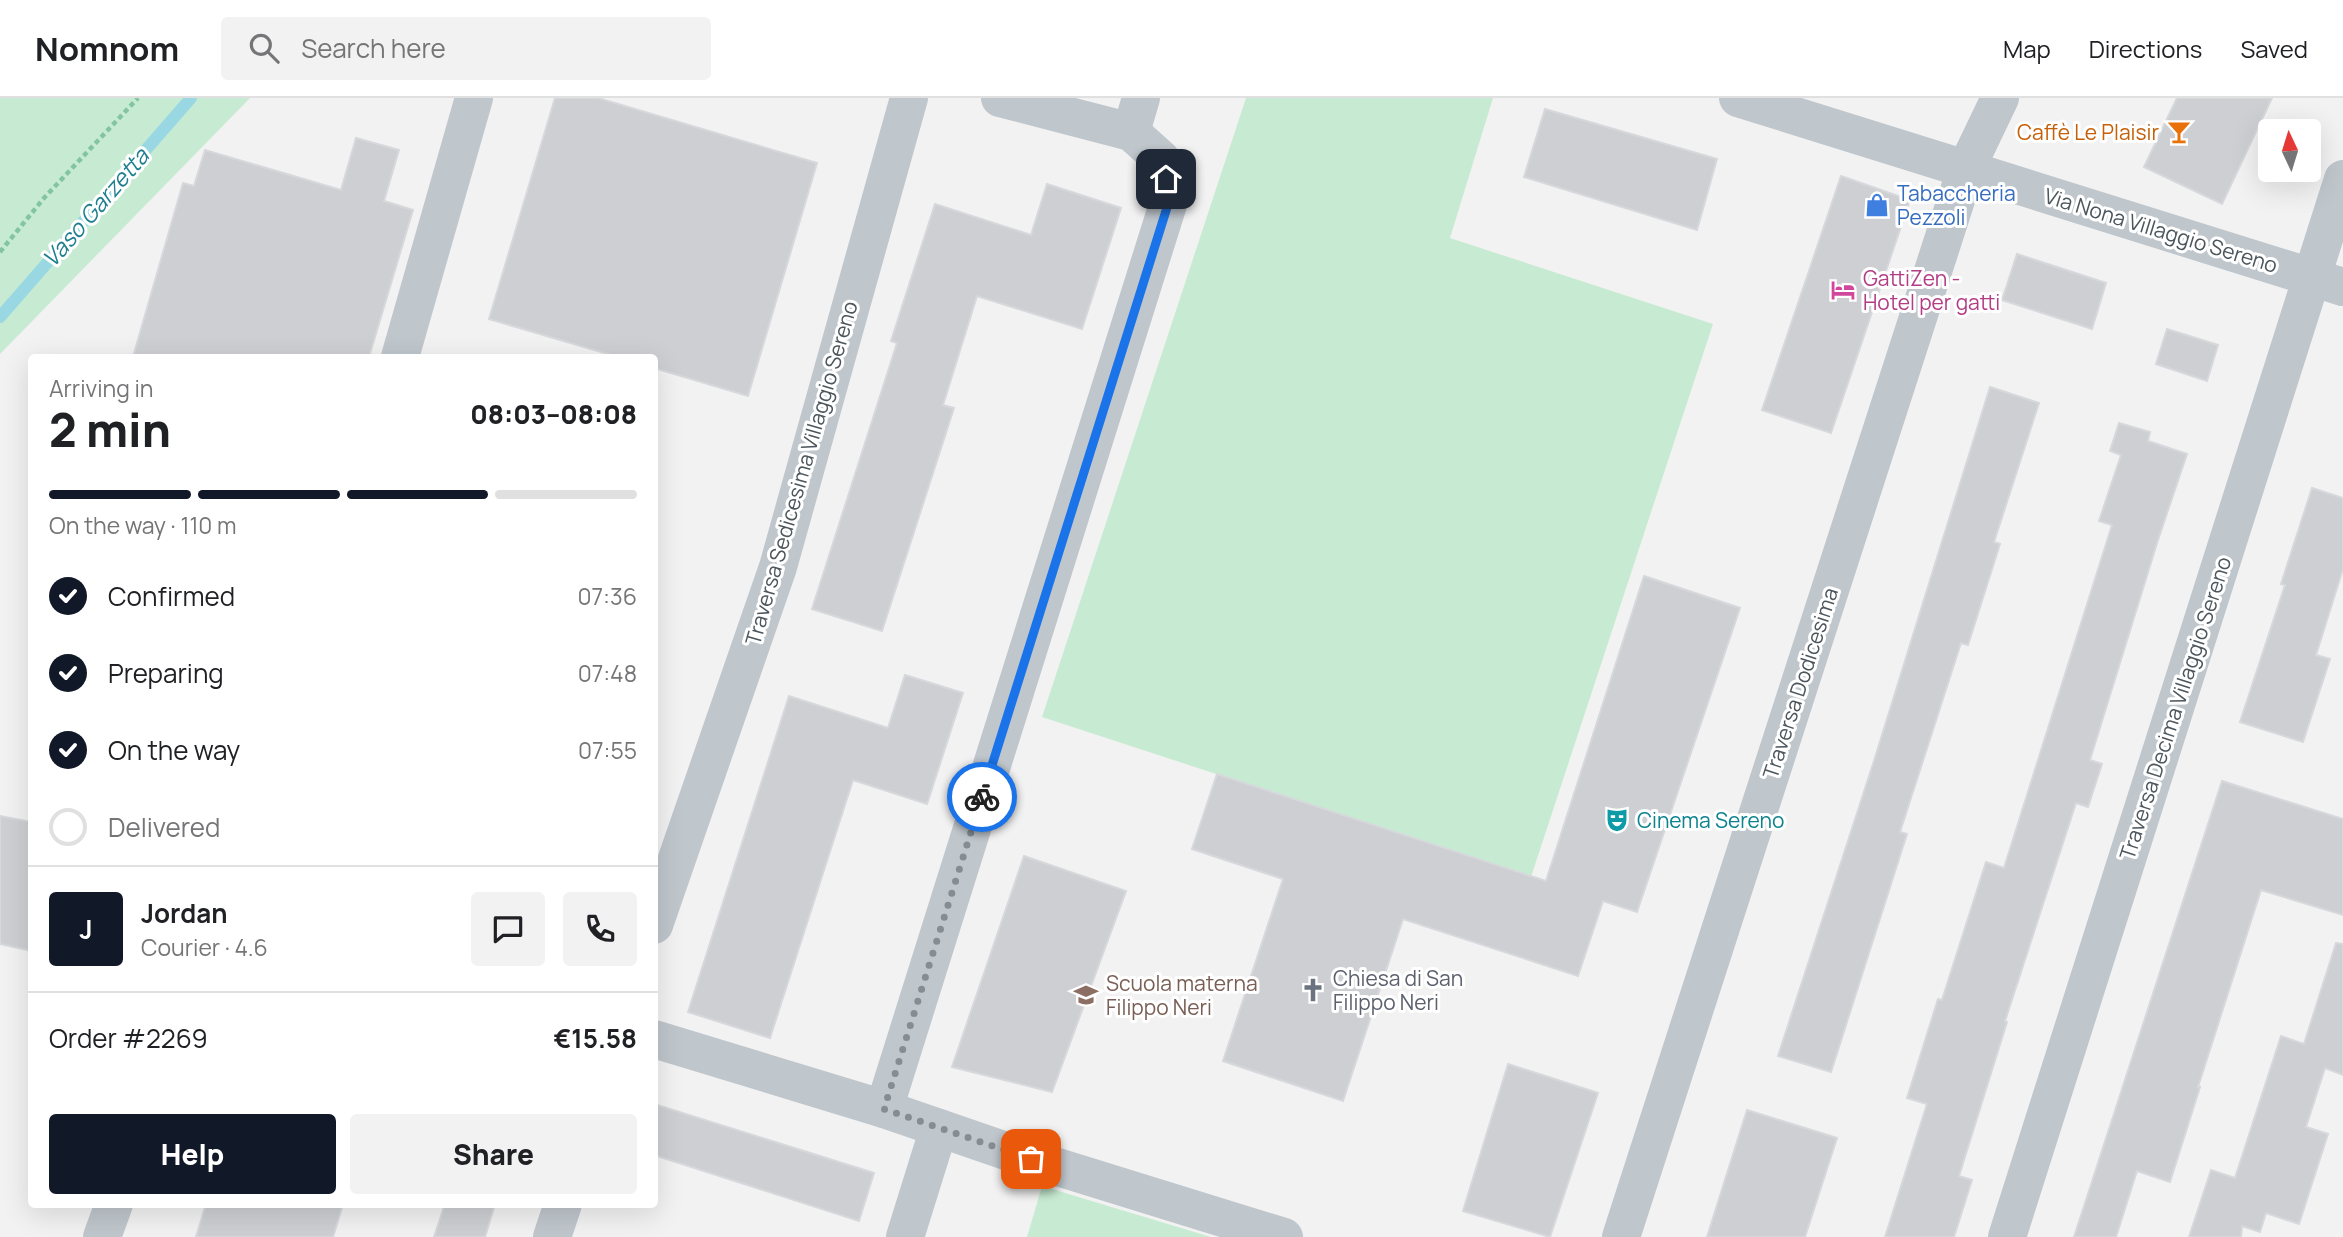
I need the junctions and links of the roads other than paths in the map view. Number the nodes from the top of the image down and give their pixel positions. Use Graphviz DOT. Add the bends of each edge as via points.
graph roads {
  1 [pos="474,98"];
  2 [pos="909,98"];
  3 [pos="1000,98"];
  4 [pos="1738,98"];
  5 [pos="2000,98"];
  6 [pos="1136,115"];
  7 [pos="1966,169"];
  8 [pos="2343,178"];
  9 [pos="2327,282"];
  10 [pos="401,354"];
  11 [pos="658,913"];
  12 [pos="658,1040"];
  13 [pos="884,1109"];
  14 [pos="939,1128"];
  15 [pos="113,1208"];
  16 [pos="562,1208"];
  17 [pos="102,1237"];
  18 [pos="552,1237"];
  19 [pos="905,1237"];
  20 [pos="1284,1237"];
  21 [pos="1620,1237"];
  22 [pos="2007,1237"];
  1 -- 10 [label="street"];
  2 -- 11 [label="street, Traversa Sedicesima Villaggio Sereno" via="778,567"];
  3 -- 6 [label="street"];
  4 -- 7 [label="street, Via Nona Villaggio Sereno"];
  5 -- 7 [label="street, Traversa Dodicesima"];
  6 -- 13 [label="street" via="1161,159 1170,198"];
  7 -- 9 [label="street, Via Nona Villaggio Sereno"];
  7 -- 21 [label="street, Traversa Dodicesima"];
  8 -- 9 [label="street, Traversa Decima Villaggio Sereno"];
  9 -- 22 [label="street, Traversa Decima Villaggio Sereno"];
  12 -- 13 [label="street"];
  13 -- 14 [label="street"];
  14 -- 19 [label="street"];
  14 -- 20 [label="street"];
  15 -- 17 [label="street"];
  16 -- 18 [label="street"];
}
